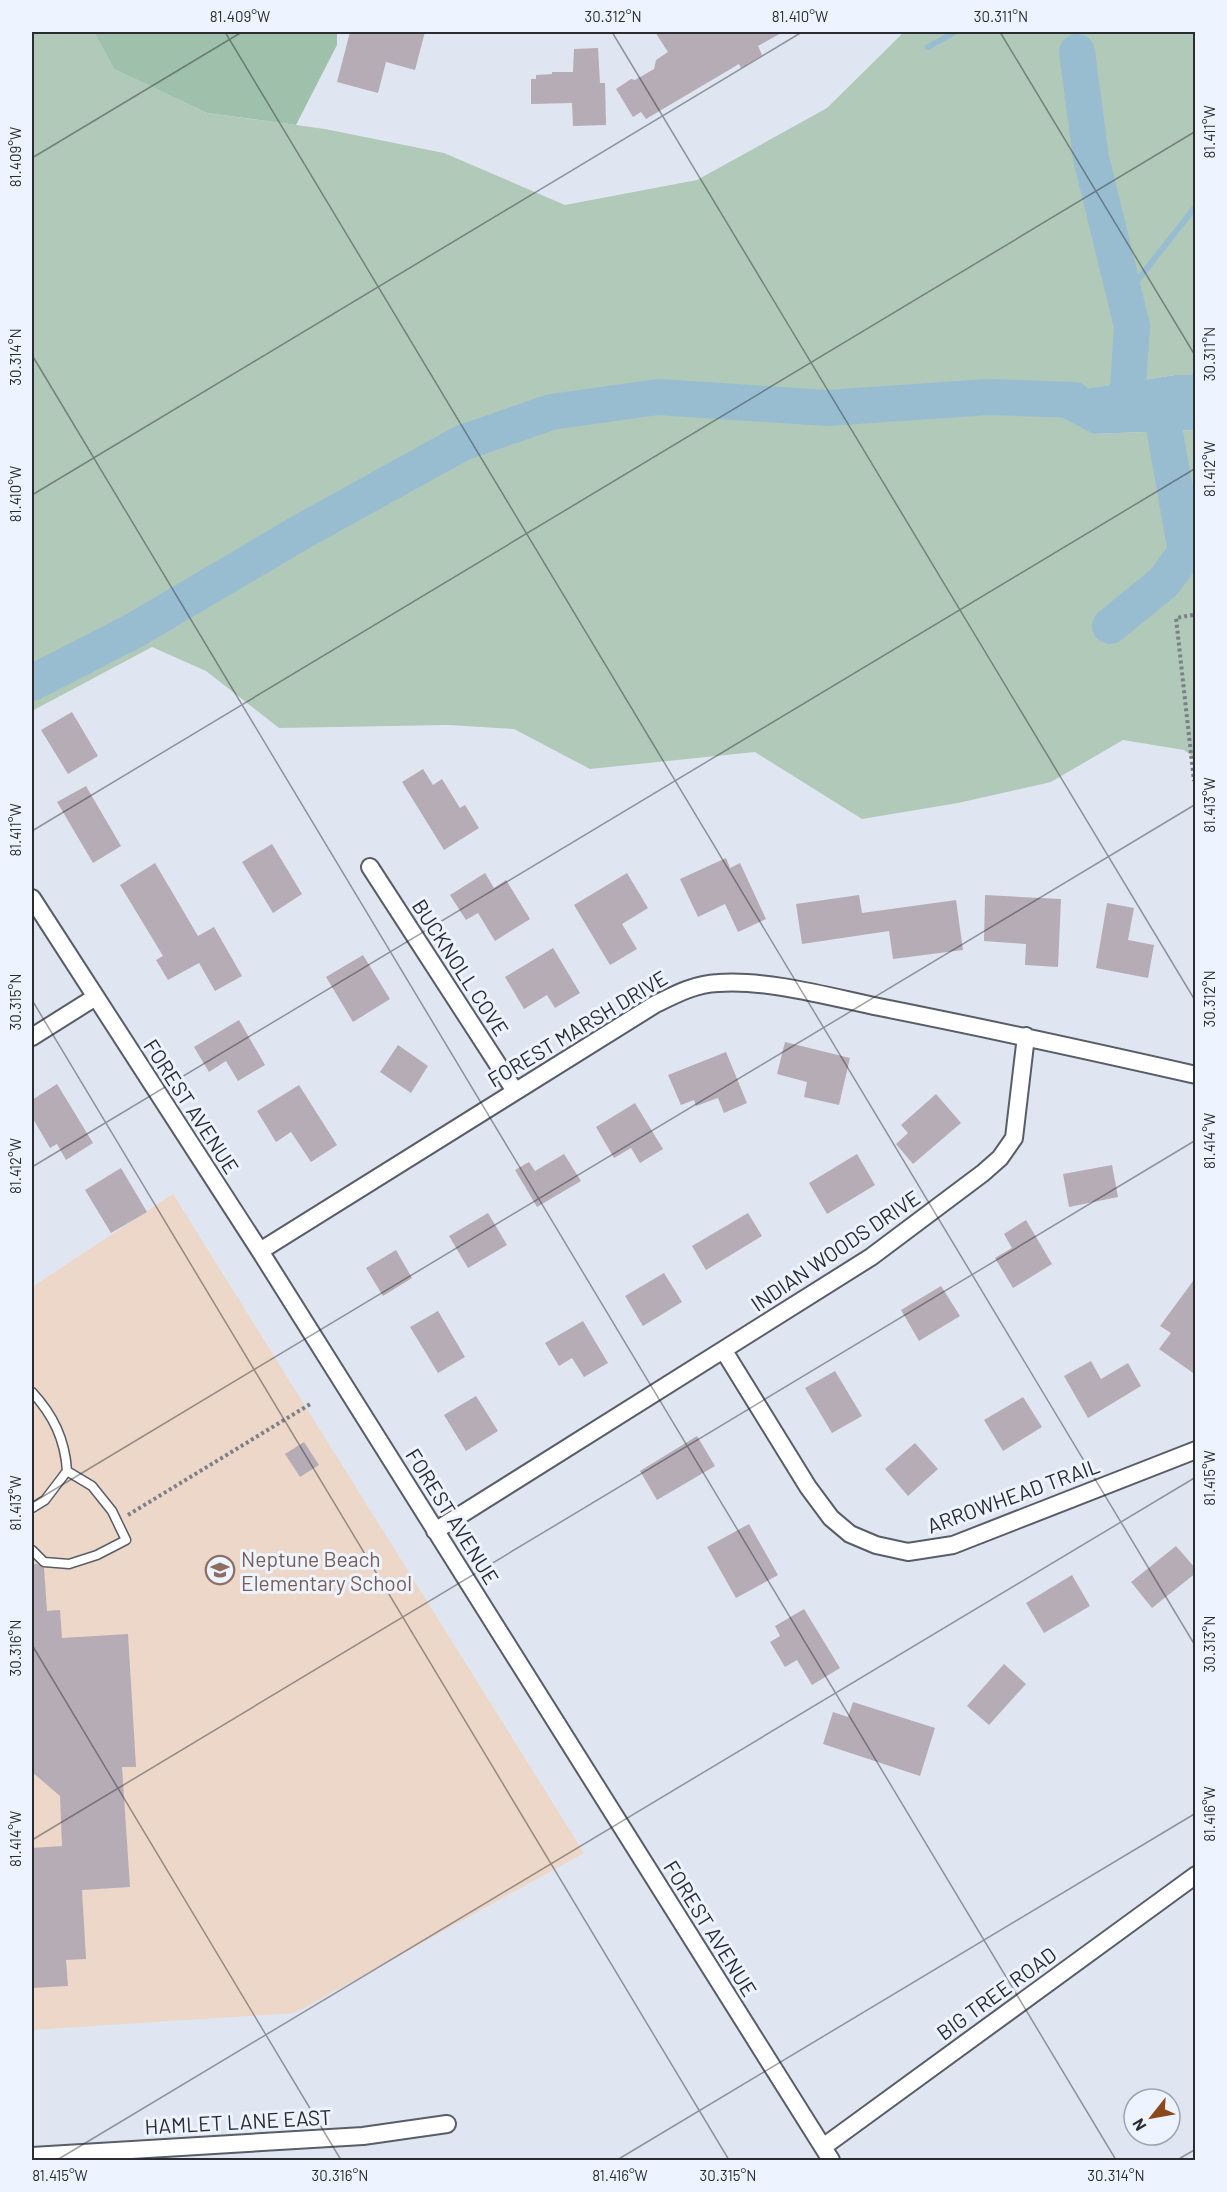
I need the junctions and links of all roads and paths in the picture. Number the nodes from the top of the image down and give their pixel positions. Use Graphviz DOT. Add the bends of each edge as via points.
graph roads {
  1 [pos="1193,615"];
  2 [pos="1194,781"];
  3 [pos="370,867"];
  4 [pos="32,898"];
  5 [pos="94,998"];
  6 [pos="1026,1036"];
  7 [pos="32,1037"];
  8 [pos="1196,1075"];
  9 [pos="515,1090"];
  10 [pos="260,1251"];
  11 [pos="724,1351"];
  12 [pos="32,1392"];
  13 [pos="312,1403"];
  14 [pos="1196,1450"];
  15 [pos="67,1471"];
  16 [pos="32,1508"];
  17 [pos="117,1522"];
  18 [pos="435,1531"];
  19 [pos="32,1551"];
  20 [pos="1196,1875"];
  21 [pos="447,2124"];
  22 [pos="827,2154"];
  23 [pos="32,2156"];
  1 -- 2 [label="path" via="1176,618"];
  3 -- 9 [label="street, BUCKNOLL COVE"];
  4 -- 5 [label="street, FOREST AVENUE"];
  5 -- 7 [label="street"];
  5 -- 10 [label="street, FOREST AVENUE"];
  6 -- 8 [label="street"];
  6 -- 9 [label="street, FOREST MARSH DRIVE" via="753,983 716,983 680,991"];
  6 -- 11 [label="street, INDIAN WOODS DRIVE" via="1014,1138 1000,1158 872,1257"];
  9 -- 10 [label="street, FOREST MARSH DRIVE"];
  10 -- 18 [label="street, FOREST AVENUE"];
  11 -- 14 [label="street, ARROWHEAD TRAIL" via="831,1518 850,1534 908,1552 953,1545"];
  11 -- 18 [label="street, INDIAN WOODS DRIVE"];
  12 -- 15 [label="lane" via="47,1409 66,1449"];
  13 -- 17 [label="path"];
  15 -- 16 [label="lane" via="45,1500"];
  15 -- 17 [label="lane" via="92,1486"];
  17 -- 19 [label="lane" via="126,1540 97,1555 69,1564 52,1563 44,1562"];
  18 -- 22 [label="street, FOREST AVENUE"];
  20 -- 22 [label="street, BIG TREE ROAD"];
  21 -- 23 [label="street, HAMLET LANE EAST" via="363,2136"];
}
